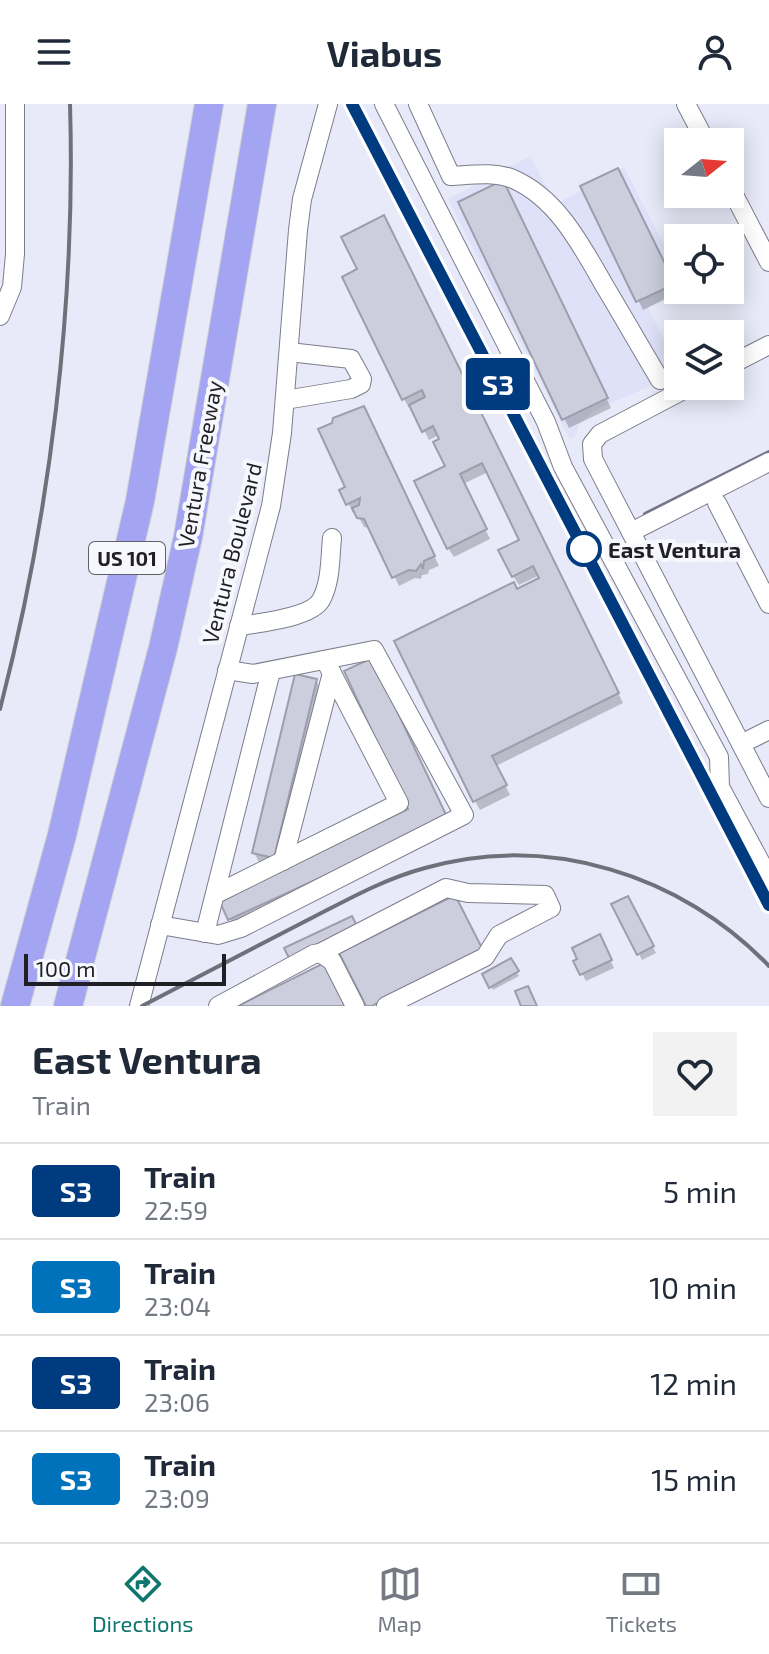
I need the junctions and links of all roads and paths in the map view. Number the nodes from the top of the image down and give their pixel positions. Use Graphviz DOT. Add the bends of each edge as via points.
graph roads {
  1 [pos="15,104"];
  2 [pos="209,104"];
  3 [pos="262,104"];
  4 [pos="328,104"];
  5 [pos="384,104"];
  6 [pos="418,104"];
  7 [pos="686,104"];
  8 [pos="699,128"];
  9 [pos="741,208"];
  10 [pos="8,224"];
  11 [pos="769,262"];
  12 [pos="6,288"];
  13 [pos="0,316"];
  14 [pos="769,345"];
  15 [pos="289,352"];
  16 [pos="744,358"];
  17 [pos="660,380"];
  18 [pos="285,400"];
  19 [pos="664,400"];
  20 [pos="769,462"];
  21 [pos="717,503"];
  22 [pos="631,532"];
  23 [pos="332,538"];
  24 [pos="769,604"];
  25 [pos="239,626"];
  26 [pos="328,666"];
  27 [pos="227,670"];
  28 [pos="271,671"];
  29 [pos="769,730"];
  30 [pos="741,744"];
  31 [pos="769,798"];
  32 [pos="283,861"];
  33 [pos="769,878"];
  34 [pos="216,894"];
  35 [pos="160,925"];
  36 [pos="205,933"];
  37 [pos="320,953"];
  38 [pos="68,1005"];
  39 [pos="15,1006"];
  40 [pos="139,1006"];
  41 [pos="218,1006"];
  42 [pos="355,1006"];
  43 [pos="386,1006"];
  1 -- 10 [label="street"];
  2 -- 39 [label="highway, US 101" via="140,501 62,835"];
  3 -- 38 [label="highway, Ventura Freeway / US 101" via="188,537"];
  4 -- 15 [label="street, Ventura Boulevard" via="302,199"];
  5 -- 33 [label="street" via="546,422 563,467 719,757 720,787"];
  6 -- 17 [label="street" via="451,176 511,178 553,207"];
  7 -- 8 [label="street"];
  9 -- 11 [label="street"];
  10 -- 12 [label="street"];
  12 -- 13 [label="street"];
  14 -- 16 [label="street"];
  15 -- 18 [label="street, Ventura Boulevard"];
  15 -- 18 [label="street" via="351,359 362,379 351,389"];
  18 -- 25 [label="street, Ventura Boulevard" via="271,506"];
  19 -- 22 [label="street" via="600,434 592,444 593,459"];
  20 -- 22 [label="street"];
  21 -- 24 [label="street"];
  22 -- 30 [label="street"];
  23 -- 25 [label="street" via="328,582 316,607"];
  25 -- 27 [label="street, Ventura Boulevard"];
  26 -- 28 [label="street"];
  26 -- 32 [label="street"];
  26 -- 32 [label="street" via="399,803"];
  26 -- 36 [label="street" via="374,650 464,815 241,928"];
  27 -- 28 [label="street"];
  27 -- 35 [label="street, Ventura Boulevard"];
  28 -- 34 [label="street"];
  29 -- 30 [label="street"];
  30 -- 31 [label="street"];
  32 -- 34 [label="street"];
  34 -- 36 [label="street"];
  35 -- 36 [label="street"];
  35 -- 40 [label="street, Ventura Boulevard"];
  37 -- 41 [label="street"];
  37 -- 42 [label="street" via="332,961"];
  37 -- 43 [label="street" via="446,888 545,895 551,908 499,935 485,957"];
}
